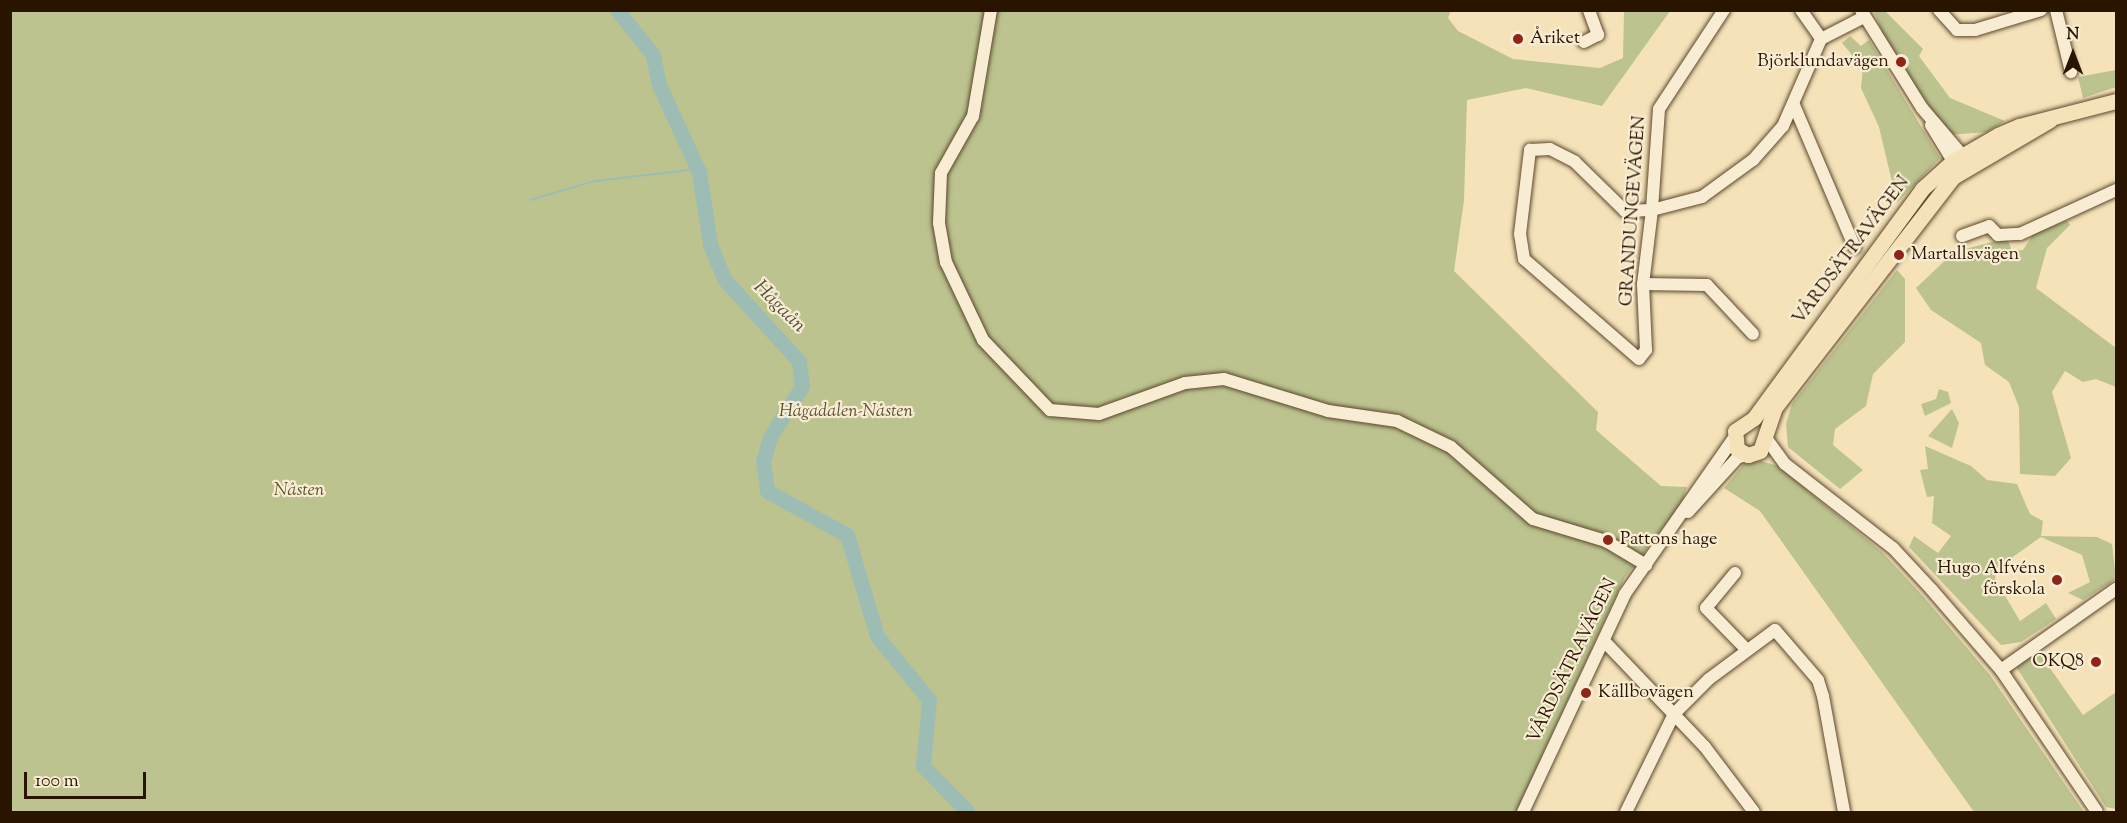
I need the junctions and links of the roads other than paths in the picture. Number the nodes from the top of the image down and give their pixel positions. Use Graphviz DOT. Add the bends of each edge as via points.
graph roads {
  1 [pos="991,10"];
  2 [pos="1589,10"];
  3 [pos="1724,10"];
  4 [pos="1801,10"];
  5 [pos="1939,10"];
  6 [pos="2041,10"];
  7 [pos="2056,10"];
  8 [pos="1862,14"];
  9 [pos="1821,39"];
  10 [pos="1584,42"];
  11 [pos="2071,72"];
  12 [pos="2116,101"];
  13 [pos="1794,105"];
  14 [pos="1961,163"];
  15 [pos="2116,190"];
  16 [pos="1652,210"];
  17 [pos="1962,236"];
  18 [pos="1855,248"];
  19 [pos="1643,284"];
  20 [pos="1753,334"];
  21 [pos="1744,423"];
  22 [pos="1766,436"];
  23 [pos="1733,439"];
  24 [pos="1752,455"];
  25 [pos="1785,464"];
  26 [pos="1669,533"];
  27 [pos="1646,565"];
  28 [pos="1735,573"];
  29 [pos="2116,589"];
  30 [pos="1604,641"];
  31 [pos="1747,650"];
  32 [pos="2001,670"];
  33 [pos="1674,714"];
  34 [pos="1523,813"];
  35 [pos="1626,813"];
  36 [pos="1754,813"];
  37 [pos="1844,813"];
  38 [pos="2097,813"];
  1 -- 27 [label="street" via="973,116 941,174 939,223 946,262 983,340 1050,410 1099,414 1185,383 1224,379 1328,411 1398,421 1451,447 1533,519 1561,531 1589,534"];
  2 -- 10 [label="street" via="1598,35"];
  3 -- 16 [label="street, GRANDUNGEVÄGEN" via="1659,109"];
  4 -- 9 [label="street"];
  5 -- 6 [label="street" via="1957,30 1975,30"];
  7 -- 11 [label="street"];
  8 -- 9 [label="street"];
  8 -- 14 [label="street"];
  9 -- 13 [label="street"];
  12 -- 14 [label="main road, VÅRDSÄTRAVÄGEN" via="2019,126"];
  13 -- 16 [label="street" via="1761,153 1719,187"];
  13 -- 18 [label="street"];
  14 -- 21 [label="main road, VÅRDSÄTRAVÄGEN" via="1922,189 1754,418"];
  14 -- 22 [label="main road, VÅRDSÄTRAVÄGEN" via="1775,407"];
  15 -- 17 [label="street" via="2020,234 1998,235 1989,226"];
  16 -- 19 [label="street, GRANDUNGEVÄGEN"];
  16 -- 19 [label="street, GRANDUNGEVÄGEN" via="1626,211 1575,162 1535,147 1527,165 1521,250 1524,259 1639,359 1646,350"];
  19 -- 20 [label="street" via="1707,285"];
  21 -- 22 [label="main road"];
  21 -- 23 [label="main road, VÅRDSÄTRAVÄGEN"];
  22 -- 24 [label="main road, VÅRDSÄTRAVÄGEN"];
  22 -- 25 [label="street"];
  23 -- 24 [label="main road" via="1737,449"];
  23 -- 26 [label="street, VÅRDSÄTRAVÄGEN"];
  24 -- 25 [label="street"];
  24 -- 26 [label="street, VÅRDSÄTRAVÄGEN" via="1738,457"];
  25 -- 32 [label="street" via="1893,548"];
  26 -- 27 [label="street, VÅRDSÄTRAVÄGEN"];
  27 -- 30 [label="street, VÅRDSÄTRAVÄGEN"];
  28 -- 31 [label="street" via="1706,608"];
  29 -- 32 [label="street"];
  30 -- 33 [label="street"];
  30 -- 34 [label="street, VÅRDSÄTRAVÄGEN"];
  31 -- 33 [label="street"];
  31 -- 37 [label="street" via="1775,630 1818,680"];
  32 -- 38 [label="street"];
  33 -- 35 [label="street"];
  33 -- 36 [label="street"];
}
